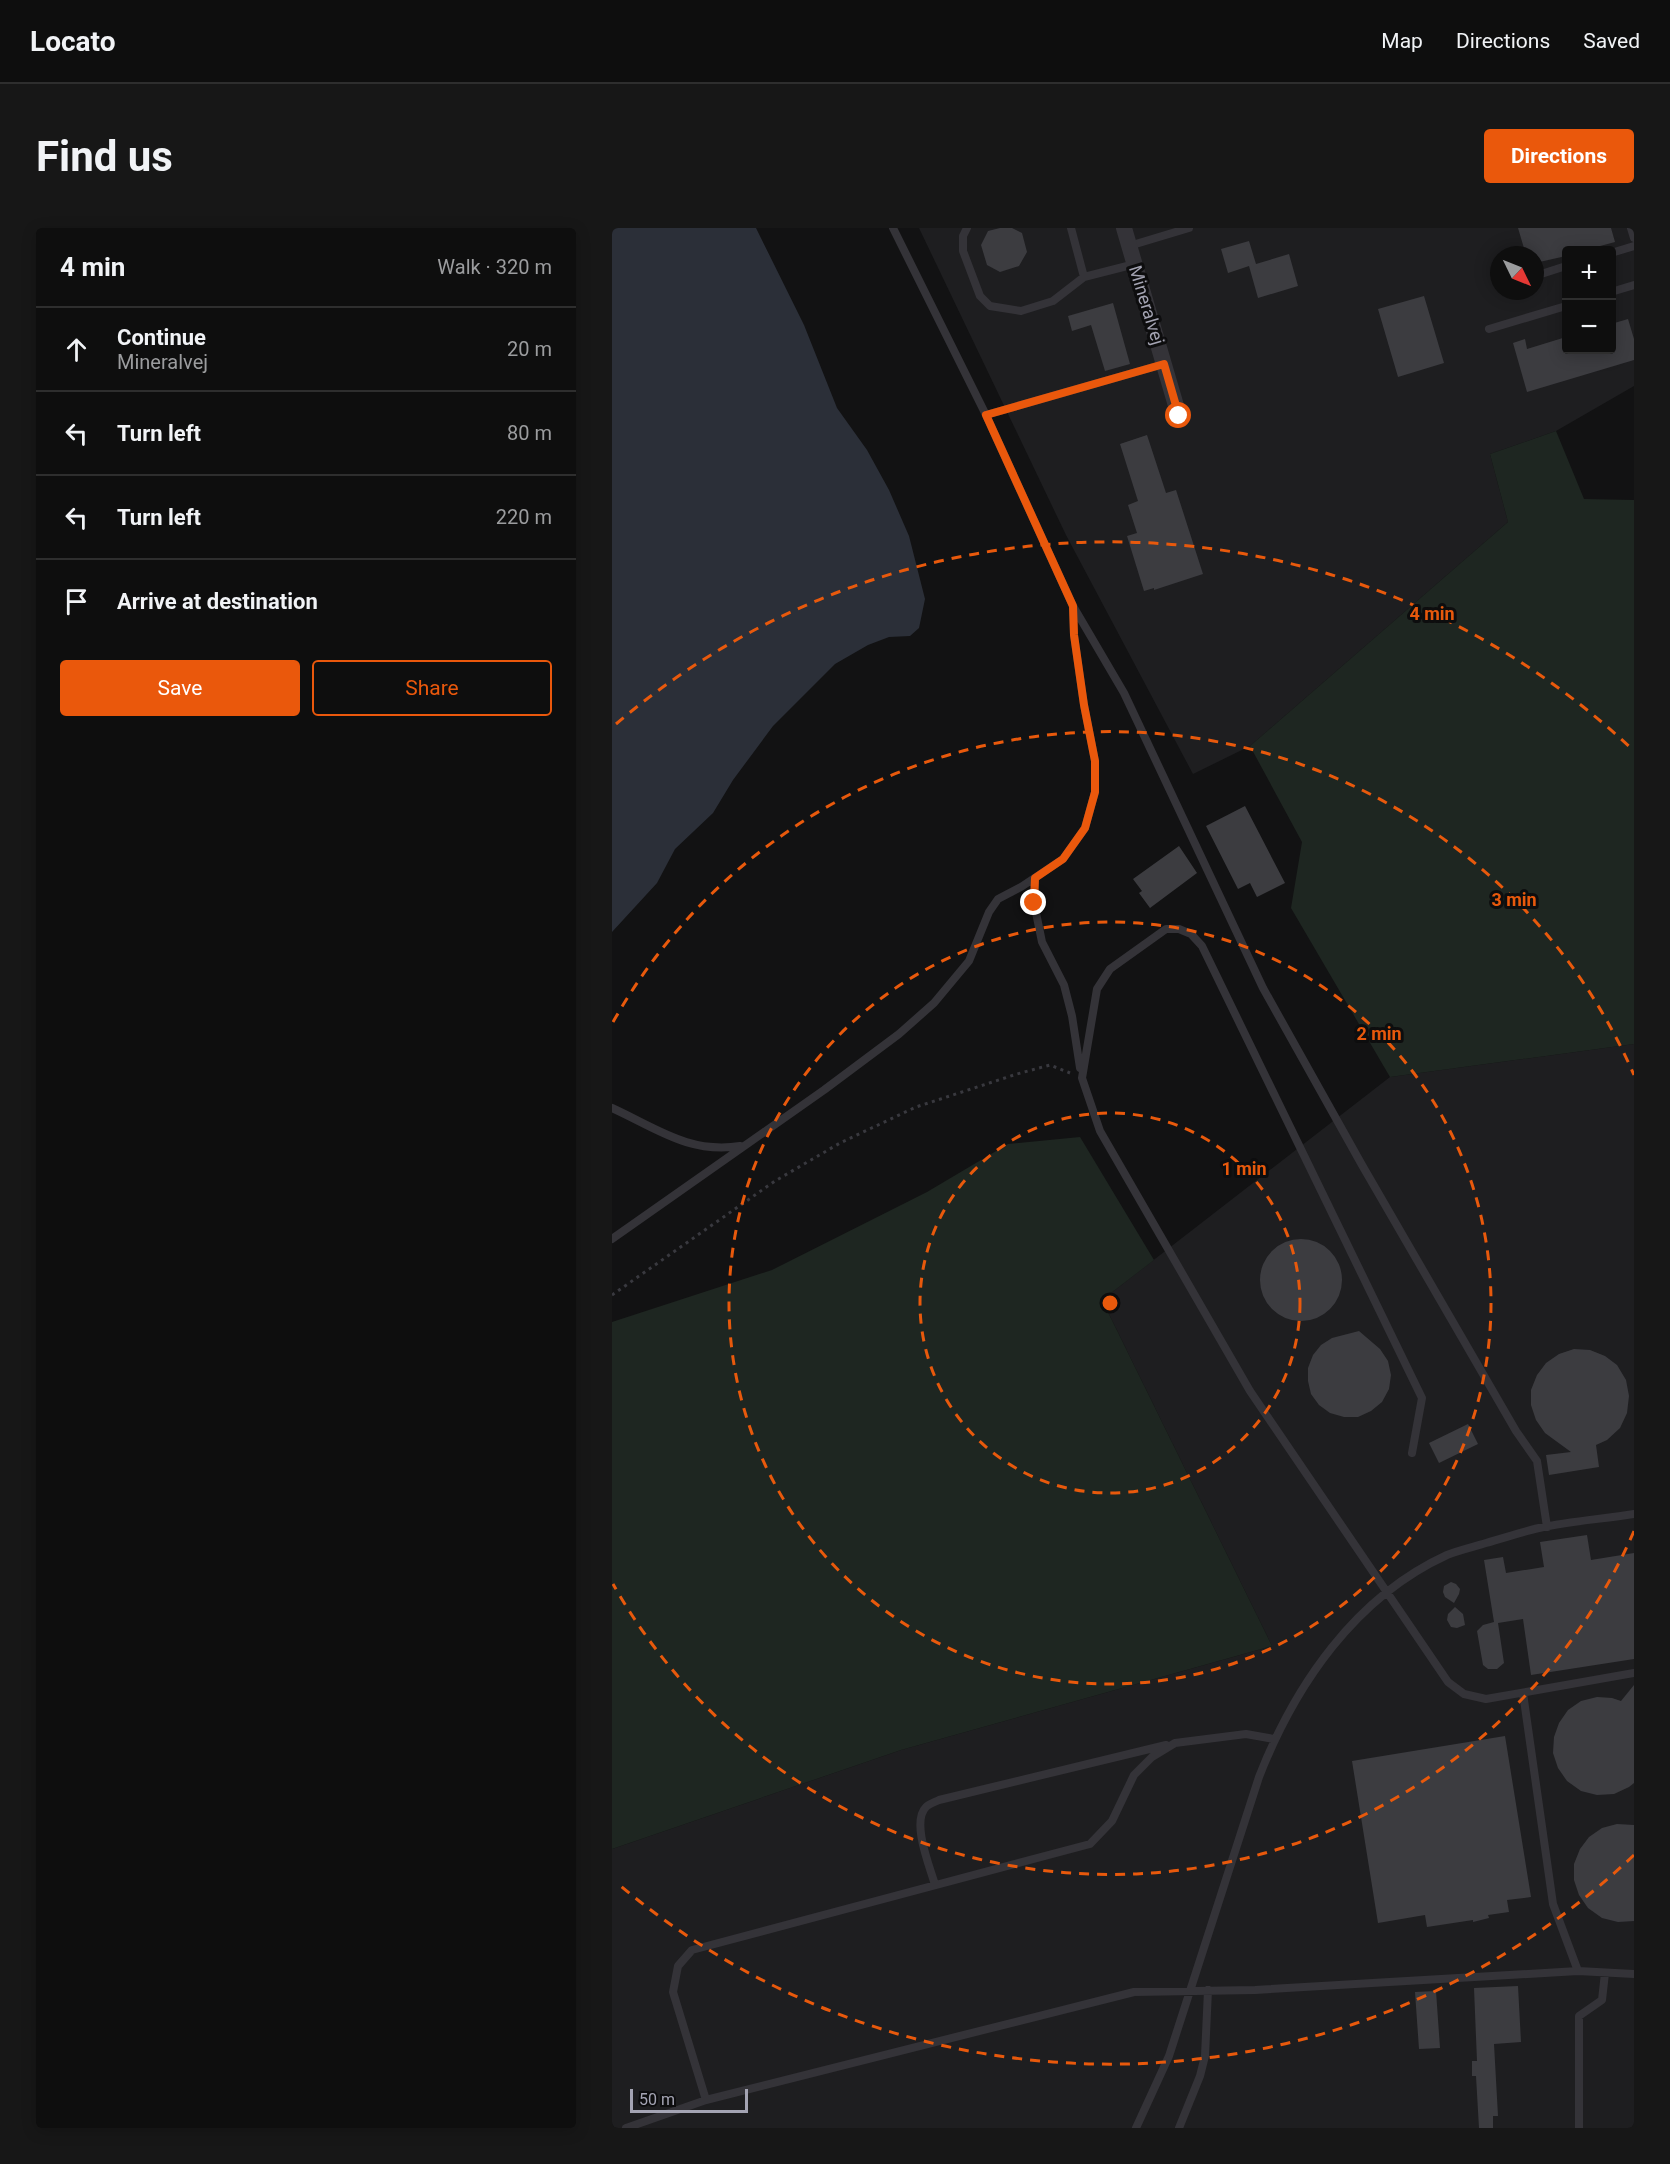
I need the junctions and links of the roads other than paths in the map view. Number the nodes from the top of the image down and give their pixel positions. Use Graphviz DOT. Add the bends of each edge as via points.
graph roads {
  1 [pos="894,228"];
  2 [pos="967,228"];
  3 [pos="1071,228"];
  4 [pos="1124,228"];
  5 [pos="1189,228"];
  6 [pos="1631,228"];
  7 [pos="1634,238"];
  8 [pos="1129,246"];
  9 [pos="1634,246"];
  10 [pos="1616,251"];
  11 [pos="1135,264"];
  12 [pos="1562,267"];
  13 [pos="1544,273"];
  14 [pos="1084,277"];
  15 [pos="1634,285"];
  16 [pos="1616,290"];
  17 [pos="1562,307"];
  18 [pos="1489,329"];
  19 [pos="1164,364"];
  20 [pos="986,415"];
  21 [pos="1179,416"];
  22 [pos="1073,606"];
  23 [pos="1035,878"];
  24 [pos="1082,1078"];
  25 [pos="612,1108"];
  26 [pos="744,1145"];
  27 [pos="612,1239"];
  28 [pos="1412,1454"];
  29 [pos="1634,1514"];
  30 [pos="1547,1527"];
  31 [pos="1386,1593"];
  32 [pos="1634,1673"];
  33 [pos="1523,1693"];
  34 [pos="1274,1739"];
  35 [pos="1175,1743"];
  36 [pos="935,1885"];
  37 [pos="1578,1971"];
  38 [pos="1605,1973"];
  39 [pos="1634,1974"];
  40 [pos="1190,1990"];
  41 [pos="1208,1990"];
  42 [pos="706,2100"];
  43 [pos="626,2128"];
  44 [pos="1136,2128"];
  45 [pos="1179,2128"];
  46 [pos="1579,2128"];
  1 -- 20 [label="lane"];
  2 -- 14 [label="lane" via="963,251 980,296 990,306 1021,311 1053,301"];
  3 -- 14 [label="lane"];
  4 -- 8 [label="street, Mineralvej"];
  5 -- 8 [label="lane"];
  6 -- 7 [label="lane"];
  8 -- 11 [label="street, Mineralvej"];
  9 -- 10 [label="lane"];
  11 -- 14 [label="lane"];
  11 -- 19 [label="street, Mineralvej"];
  12 -- 13 [label="lane"];
  15 -- 16 [label="lane"];
  17 -- 18 [label="lane"];
  19 -- 20 [label="lane"];
  19 -- 21 [label="street, Mineralvej"];
  20 -- 22 [label="lane"];
  22 -- 23 [label="lane" via="1074,635 1095,761 1095,792 1085,828 1063,859"];
  22 -- 30 [label="lane" via="1124,693 1263,988 1516,1431 1537,1461"];
  23 -- 24 [label="lane" via="1034,903 1042,942 1064,985"];
  23 -- 26 [label="lane" via="998,899 969,961 934,1003 899,1034"];
  24 -- 28 [label="lane" via="1097,989 1110,969 1166,929 1191,934 1202,946 1422,1398"];
  24 -- 31 [label="lane" via="1100,1131 1250,1390"];
  25 -- 26 [label="lane" via="679,1141 724,1148"];
  26 -- 27 [label="lane"];
  29 -- 30 [label="lane"];
  30 -- 31 [label="lane" via="1449,1554"];
  31 -- 33 [label="lane" via="1448,1682 1464,1694 1486,1699"];
  31 -- 34 [label="lane" via="1345,1631 1324,1657"];
  32 -- 33 [label="lane"];
  33 -- 37 [label="lane" via="1553,1904"];
  34 -- 35 [label="lane" via="1246,1734"];
  34 -- 40 [label="lane"];
  35 -- 36 [label="lane" via="1152,1757 1134,1775 1112,1821 1090,1844"];
  35 -- 36 [label="lane" via="939,1800 926,1808 920,1830"];
  36 -- 42 [label="lane" via="692,1950 678,1966 673,1992"];
  37 -- 38 [label="lane"];
  37 -- 41 [label="lane"];
  38 -- 39 [label="lane"];
  38 -- 46 [label="lane" via="1602,2000 1579,2016"];
  40 -- 41 [label="lane"];
  40 -- 42 [label="lane" via="1134,1992"];
  40 -- 44 [label="lane" via="1169,2056"];
  41 -- 45 [label="lane" via="1205,2056"];
  42 -- 43 [label="lane"];
}
